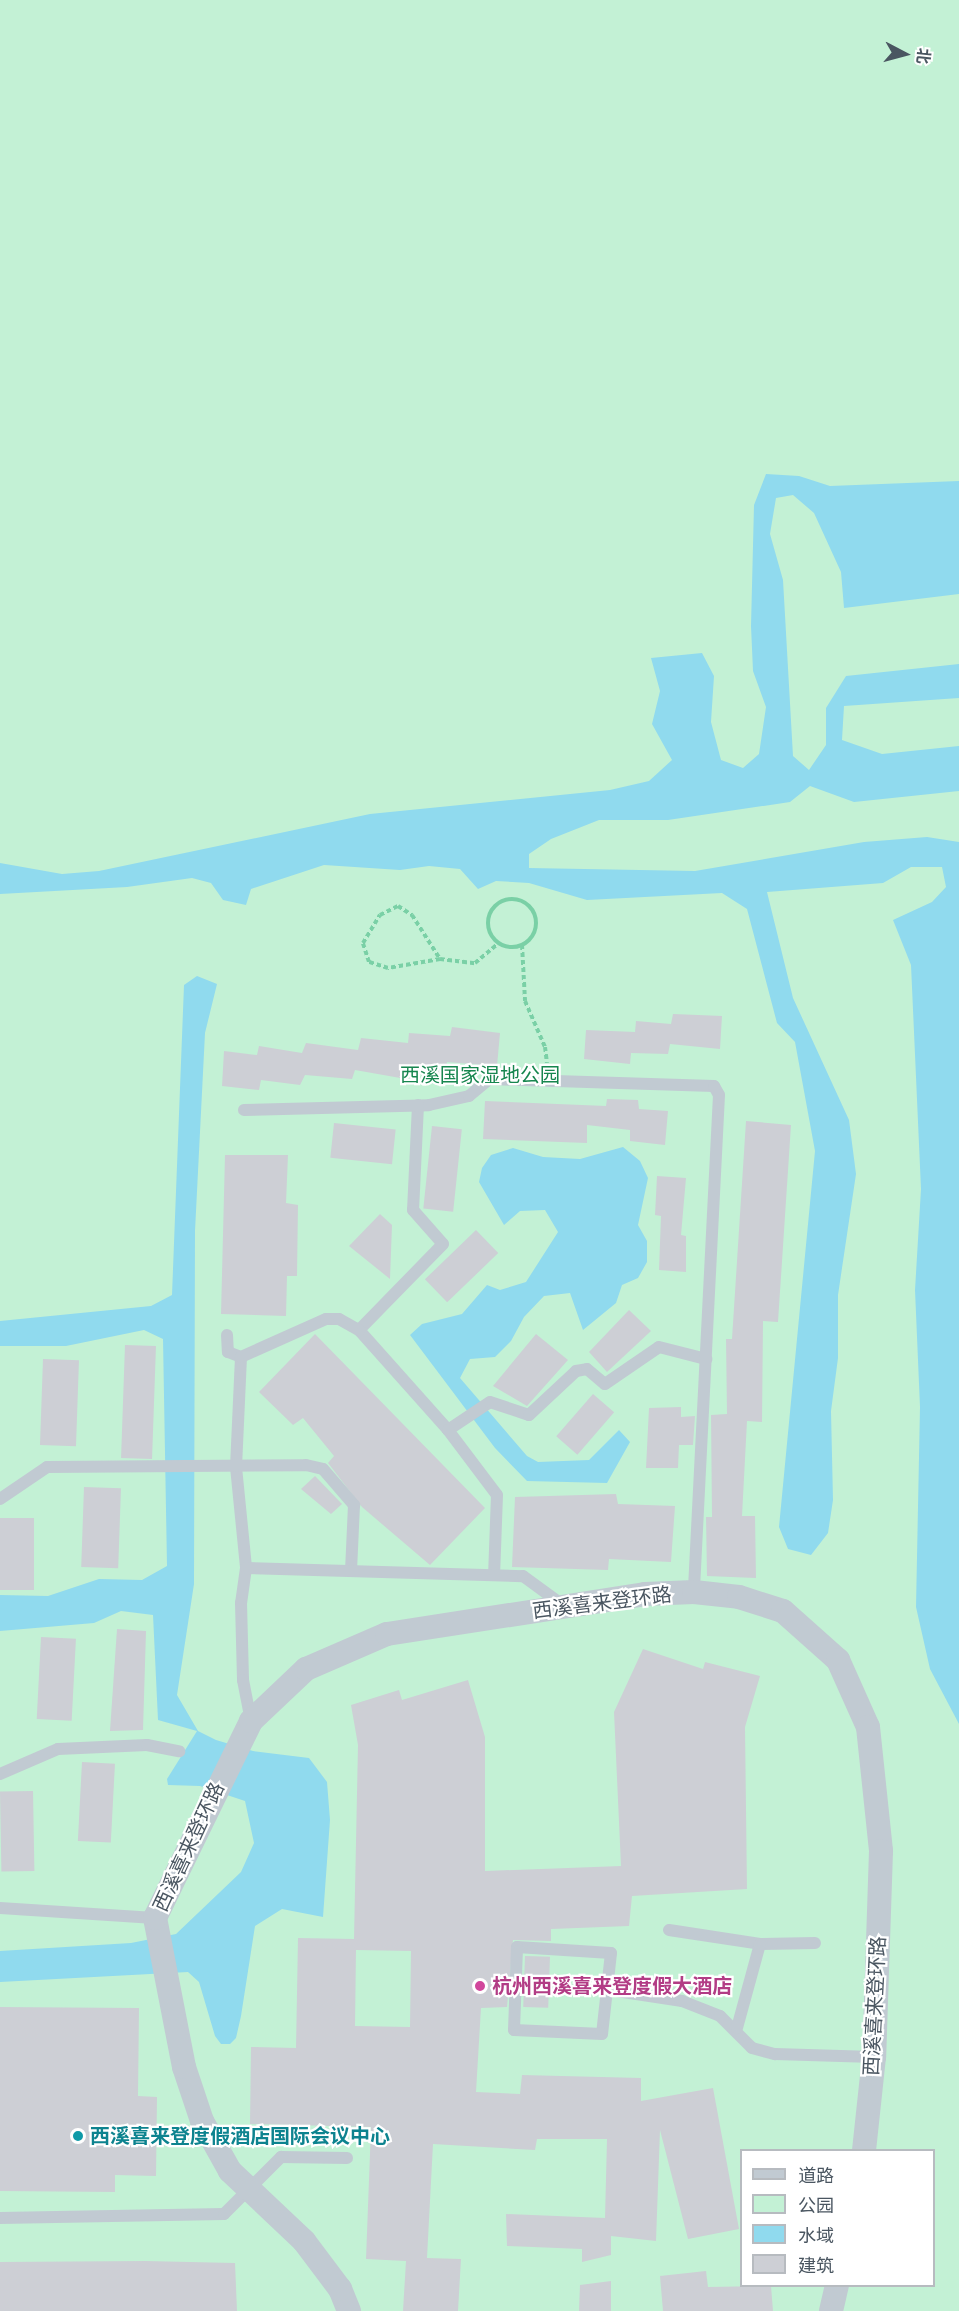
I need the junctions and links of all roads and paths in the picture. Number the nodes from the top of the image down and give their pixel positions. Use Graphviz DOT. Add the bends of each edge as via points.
graph roads {
  1 [pos="499,943"];
  2 [pos="522,945"];
  3 [pos="440,959"];
  4 [pos="548,1081"];
  5 [pos="418,1105"];
  6 [pos="244,1110"];
  7 [pos="359,1329"];
  8 [pos="227,1335"];
  9 [pos="241,1358"];
  10 [pos="706,1359"];
  11 [pos="448,1430"];
  12 [pos="236,1467"];
  13 [pos="0,1498"];
  14 [pos="246,1568"];
  15 [pos="351,1571"];
  16 [pos="494,1575"];
  17 [pos="694,1592"];
  18 [pos="564,1606"];
  19 [pos="251,1721"];
  20 [pos="179,1751"];
  21 [pos="0,1774"];
  22 [pos="0,1908"];
  23 [pos="155,1924"];
  24 [pos="669,1930"];
  25 [pos="815,1943"];
  26 [pos="760,1944"];
  27 [pos="610,1990"];
  28 [pos="737,2028"];
  29 [pos="874,2057"];
  30 [pos="864,2149"];
  31 [pos="347,2158"];
  32 [pos="249,2193"];
  33 [pos="0,2218"];
  34 [pos="837,2287"];
  35 [pos="350,2311"];
  36 [pos="831,2311"];
  1 -- 2 [label="path"];
  1 -- 2 [label="path" via="490,931 489,916 499,903 514,898 529,905 536,920 533,935"];
  1 -- 3 [label="path" via="475,963"];
  2 -- 4 [label="path" via="525,1001 546,1047"];
  3 -- 3 [label="path" via="412,915 398,906 380,915 363,943 369,962 388,968"];
  4 -- 5 [label="lane" via="489,1079 469,1096"];
  4 -- 10 [label="lane" via="714,1086 719,1095"];
  5 -- 6 [label="lane"];
  5 -- 7 [label="lane" via="413,1210 443,1244"];
  7 -- 9 [label="lane" via="339,1319 326,1319"];
  7 -- 11 [label="lane"];
  8 -- 9 [label="lane" via="228,1352"];
  9 -- 12 [label="lane"];
  10 -- 11 [label="lane" via="659,1347 605,1383 587,1369 576,1371 529,1415 490,1402"];
  10 -- 17 [label="lane"];
  11 -- 16 [label="lane" via="497,1494"];
  12 -- 13 [label="lane" via="47,1467"];
  12 -- 14 [label="lane"];
  12 -- 15 [label="lane" via="306,1465 323,1469 354,1505"];
  14 -- 15 [label="lane"];
  14 -- 19 [label="lane" via="241,1614 243,1680"];
  15 -- 16 [label="lane"];
  16 -- 18 [label="lane" via="523,1576"];
  17 -- 18 [label="street, 西溪喜来登环路"];
  17 -- 29 [label="street, 西溪喜来登环路" via="739,1598 783,1611 838,1660 868,1727 881,1851"];
  18 -- 19 [label="street, 西溪喜来登环路" via="387,1634 306,1669"];
  19 -- 23 [label="street, 西溪喜来登环路"];
  20 -- 21 [label="lane" via="147,1744 58,1749"];
  22 -- 23 [label="lane"];
  23 -- 32 [label="street" via="167,1991 202,2121 230,2171"];
  24 -- 26 [label="lane"];
  25 -- 26 [label="lane"];
  26 -- 28 [label="lane"];
  27 -- 27 [label="lane" via="611,1953 517,1947 514,2030 602,2034"];
  27 -- 28 [label="lane" via="682,2001"];
  28 -- 29 [label="lane" via="752,2048 775,2054"];
  29 -- 30 [label="street, 西溪喜来登环路"];
  31 -- 32 [label="lane" via="281,2157"];
  32 -- 33 [label="lane" via="224,2214"];
  32 -- 35 [label="street" via="304,2241 340,2289"];
  34 -- 36 [label="street"];
}
